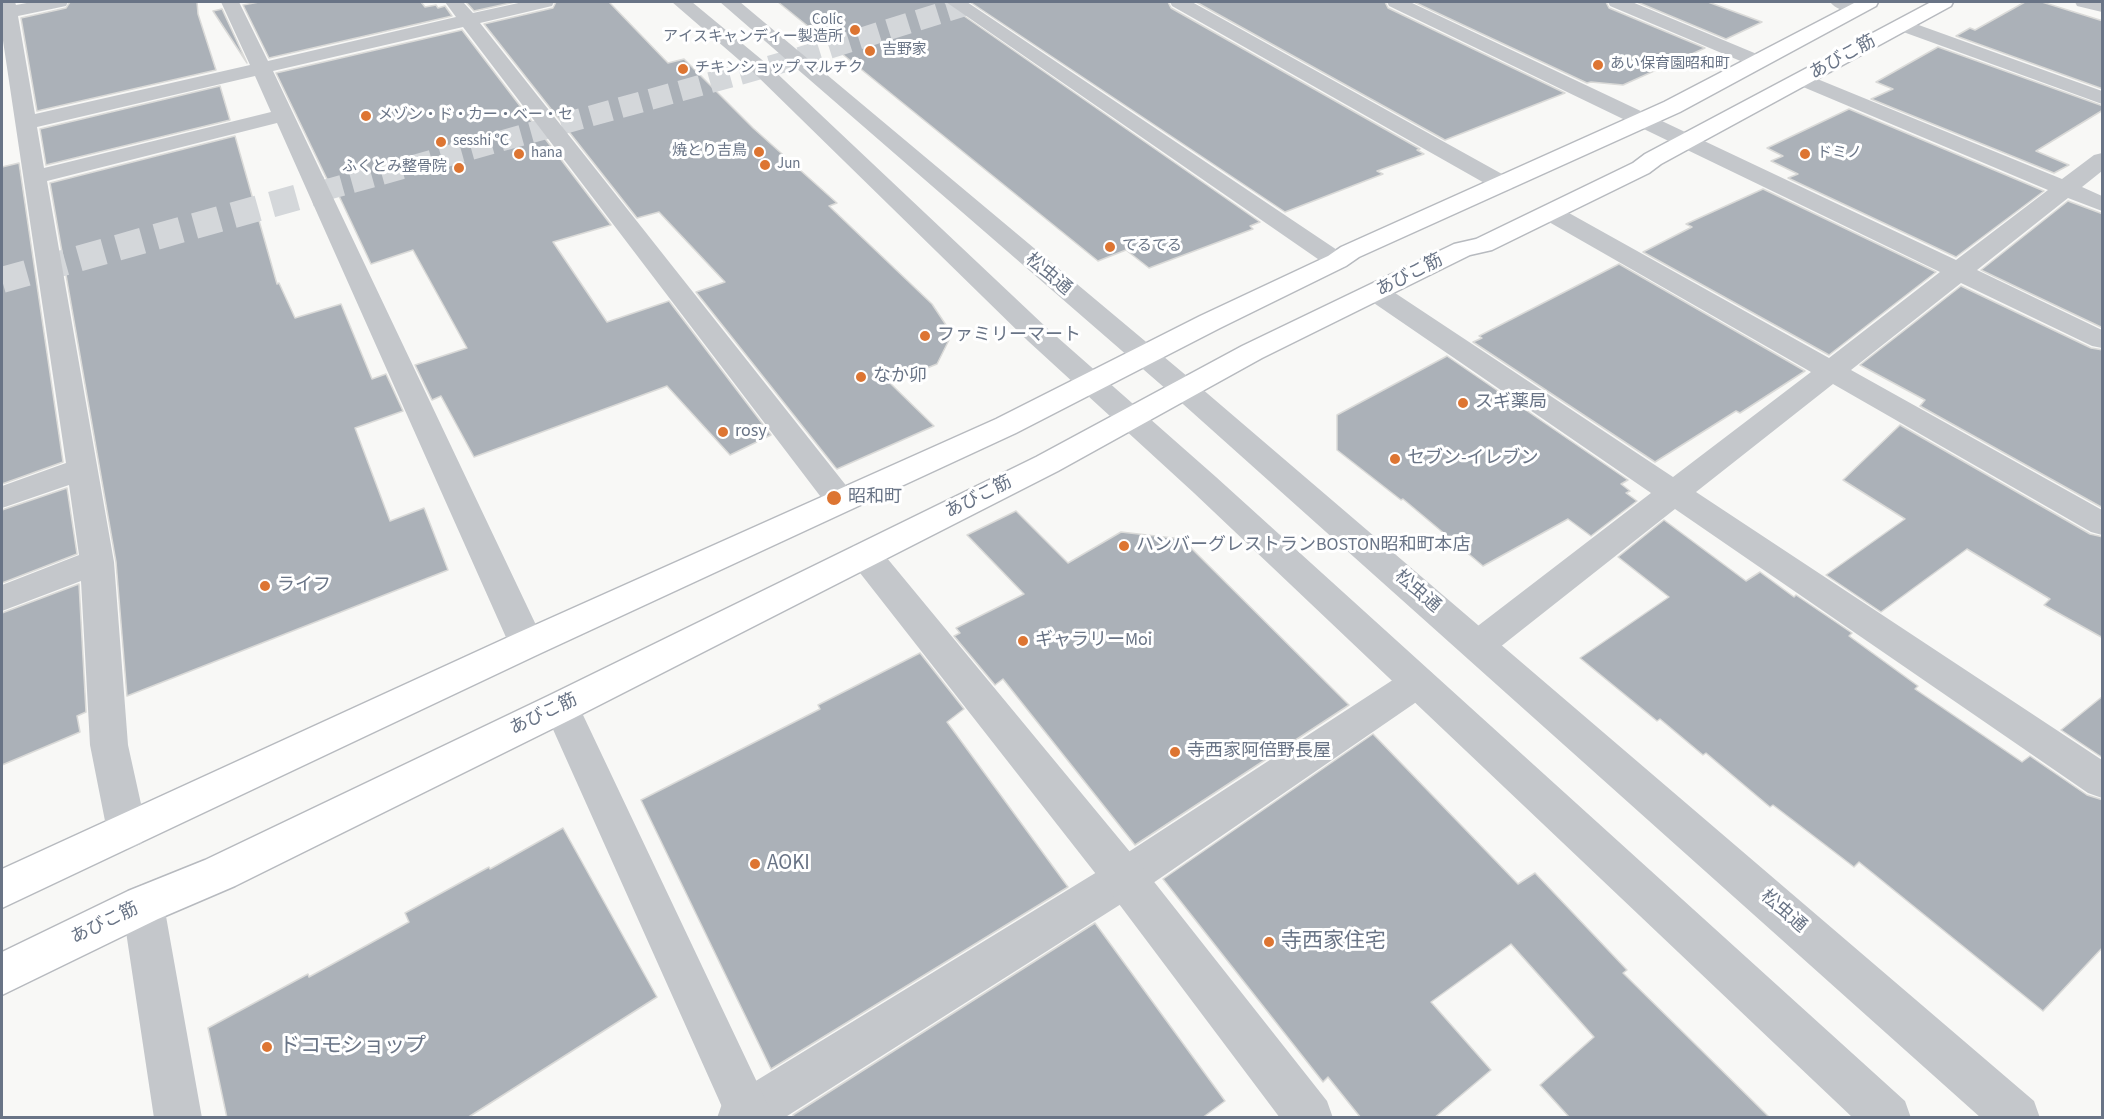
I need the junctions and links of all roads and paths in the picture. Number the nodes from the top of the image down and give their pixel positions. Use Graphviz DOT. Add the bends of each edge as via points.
graph roads {
  1 [pos="58,2"];
  2 [pos="230,2"];
  3 [pos="545,2"];
  4 [pos="681,2"];
  5 [pos="729,2"];
  6 [pos="955,2"];
  7 [pos="1179,2"];
  8 [pos="1396,2"];
  9 [pos="1617,2"];
  10 [pos="1944,2"];
  11 [pos="2084,2"];
  12 [pos="1855,4"];
  13 [pos="2103,8"];
  14 [pos="6,9"];
  15 [pos="461,11"];
  16 [pos="1902,25"];
  17 [pos="1757,61"];
  18 [pos="262,68"];
  19 [pos="1803,80"];
  20 [pos="2103,98"];
  21 [pos="284,115"];
  22 [pos="1644,120"];
  23 [pos="26,123"];
  24 [pos="1687,142"];
  25 [pos="2103,160"];
  26 [pos="35,177"];
  27 [pos="1503,184"];
  28 [pos="2066,188"];
  29 [pos="2103,204"];
  30 [pos="1551,213"];
  31 [pos="1337,261"];
  32 [pos="1958,272"];
  33 [pos="1377,293"];
  34 [pos="2103,340"];
  35 [pos="1144,356"];
  36 [pos="1830,371"];
  37 [pos="1091,383"];
  38 [pos="1184,389"];
  39 [pos="1131,418"];
  40 [pos="82,469"];
  41 [pos="1673,493"];
  42 [pos="2,497"];
  43 [pos="842,501"];
  44 [pos="2103,524"];
  45 [pos="866,555"];
  46 [pos="97,562"];
  47 [pos="2,598"];
  48 [pos="527,644"];
  49 [pos="1478,645"];
  50 [pos="1418,682"];
  51 [pos="561,707"];
  52 [pos="2103,781"];
  53 [pos="126,831"];
  54 [pos="1125,878"];
  55 [pos="2,889"];
  56 [pos="143,905"];
  57 [pos="2,974"];
  58 [pos="747,1116"];
  59 [pos="178,1118"];
  60 [pos="1310,1118"];
  61 [pos="1888,1118"];
  62 [pos="2017,1118"];
  1 -- 14 [label="street"];
  2 -- 18 [label="street"];
  3 -- 15 [label="street"];
  4 -- 37 [label="street" via="766,74"];
  5 -- 35 [label="street, 松虫通"];
  6 -- 31 [label="street"];
  7 -- 27 [label="street"];
  8 -- 22 [label="street"];
  9 -- 17 [label="street"];
  10 -- 16 [label="main road, あびこ筋"];
  11 -- 13 [label="street"];
  12 -- 17 [label="main road, あびこ筋"];
  14 -- 23 [label="street"];
  15 -- 18 [label="street"];
  15 -- 43 [label="street"];
  16 -- 19 [label="main road, あびこ筋"];
  16 -- 20 [label="street"];
  17 -- 22 [label="main road, あびこ筋"];
  18 -- 21 [label="street"];
  18 -- 23 [label="street"];
  19 -- 24 [label="main road, あびこ筋"];
  19 -- 28 [label="street"];
  21 -- 26 [label="street"];
  21 -- 48 [label="street"];
  22 -- 24 [label="street"];
  22 -- 27 [label="main road, あびこ筋"];
  23 -- 26 [label="street"];
  24 -- 30 [label="main road, あびこ筋"];
  24 -- 32 [label="street"];
  25 -- 28 [label="street"];
  26 -- 40 [label="street"];
  27 -- 31 [label="main road, あびこ筋"];
  28 -- 29 [label="street"];
  28 -- 32 [label="street"];
  30 -- 33 [label="main road, あびこ筋" via="1484,245 1463,249"];
  30 -- 36 [label="street"];
  31 -- 35 [label="main road, あびこ筋"];
  32 -- 34 [label="street"];
  32 -- 36 [label="street"];
  33 -- 38 [label="main road, あびこ筋"];
  33 -- 41 [label="street"];
  35 -- 37 [label="main road, あびこ筋"];
  35 -- 38 [label="street, 松虫通"];
  36 -- 41 [label="street"];
  36 -- 44 [label="street"];
  37 -- 39 [label="street"];
  37 -- 43 [label="main road, あびこ筋"];
  38 -- 39 [label="main road, あびこ筋"];
  38 -- 49 [label="street, 松虫通"];
  39 -- 45 [label="main road, あびこ筋"];
  39 -- 50 [label="street"];
  40 -- 42 [label="street"];
  40 -- 46 [label="street"];
  41 -- 49 [label="street"];
  41 -- 52 [label="street"];
  43 -- 48 [label="main road, あびこ筋"];
  45 -- 51 [label="main road, あびこ筋"];
  45 -- 54 [label="street"];
  46 -- 47 [label="street"];
  46 -- 53 [label="street" via="109,745"];
  48 -- 53 [label="main road, あびこ筋"];
  49 -- 62 [label="street, 松虫通"];
  50 -- 54 [label="street"];
  50 -- 61 [label="street"];
  51 -- 56 [label="main road, あびこ筋" via="220,873"];
  51 -- 58 [label="street"];
  53 -- 55 [label="main road, あびこ筋"];
  54 -- 58 [label="street"];
  54 -- 60 [label="street"];
  56 -- 57 [label="main road, あびこ筋"];
  56 -- 59 [label="street"];
}
